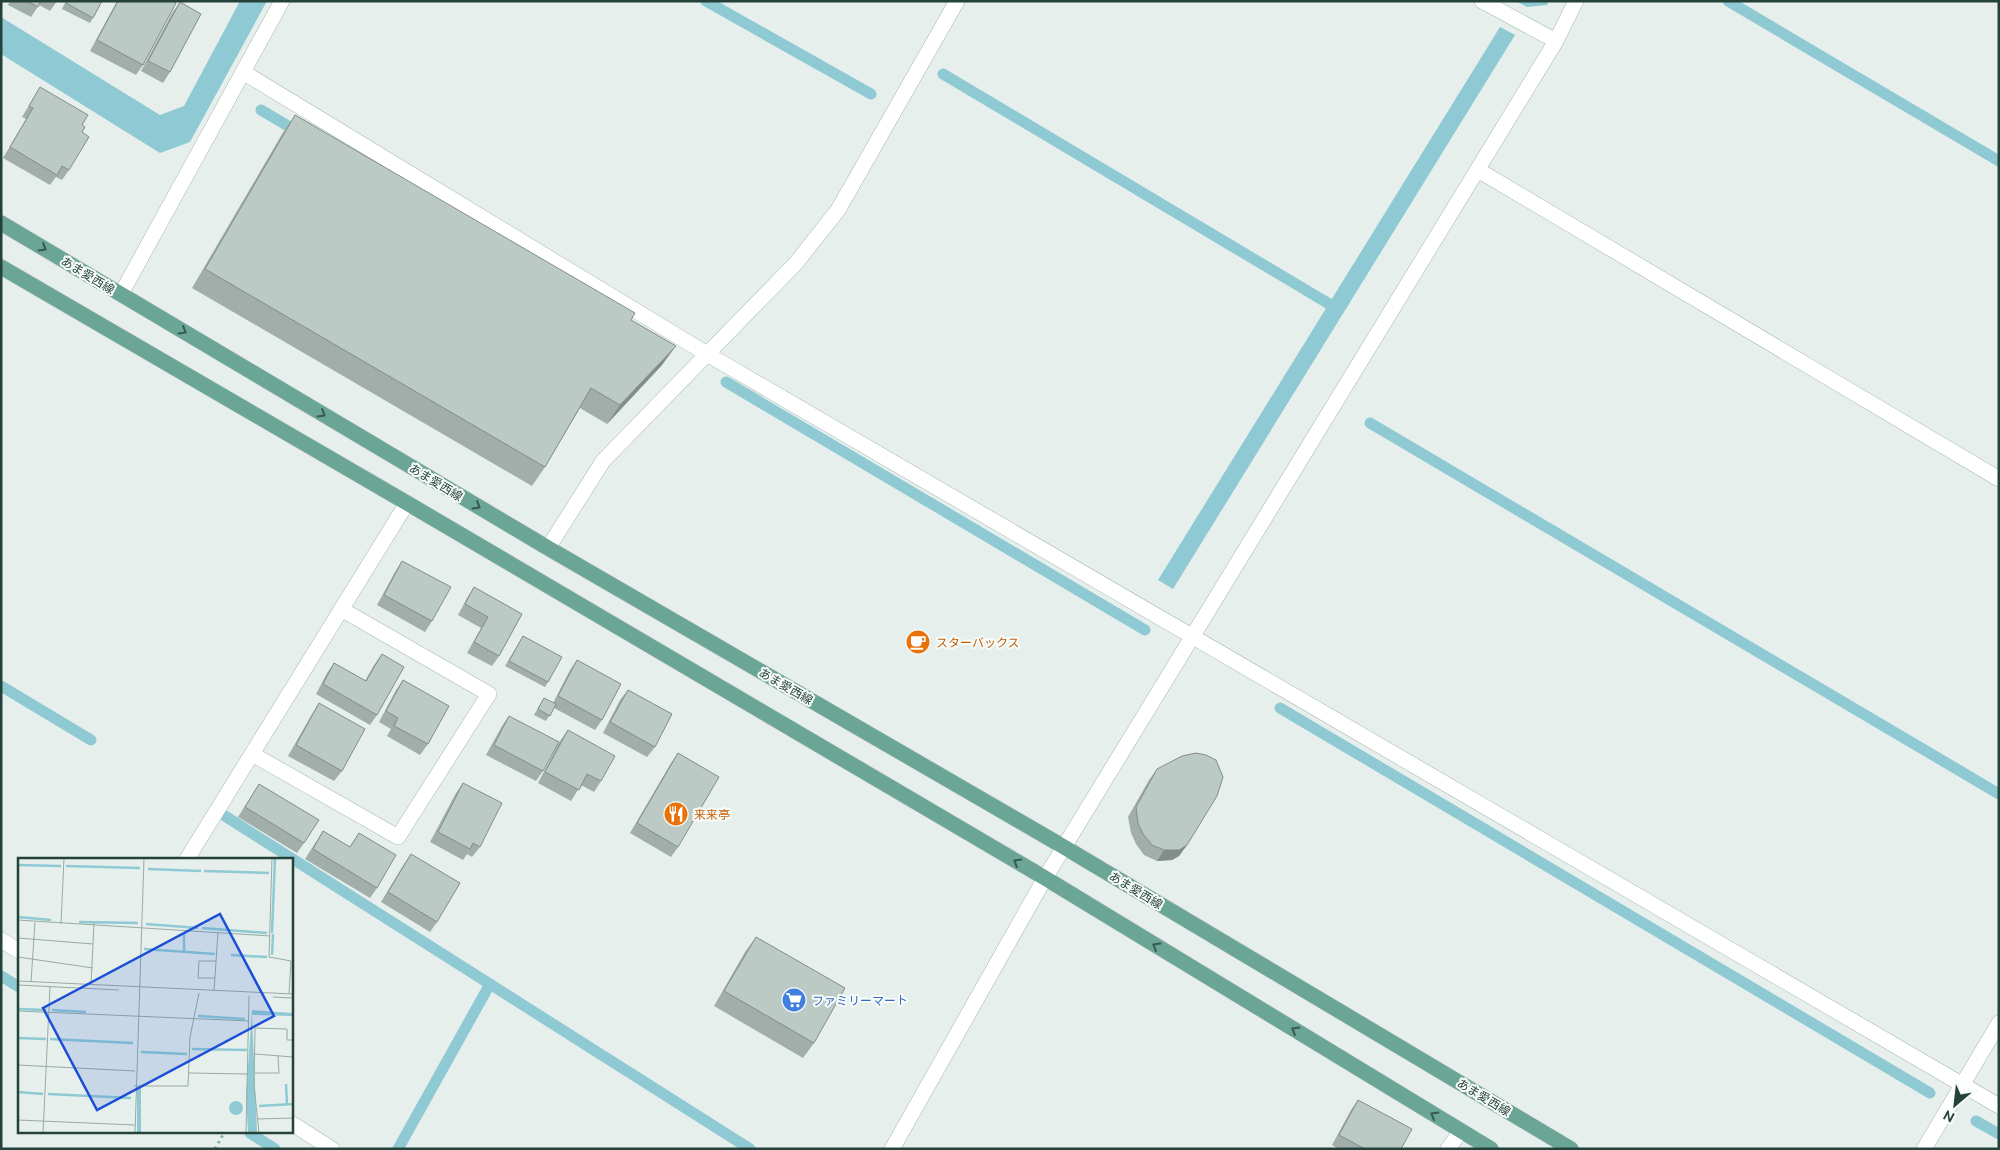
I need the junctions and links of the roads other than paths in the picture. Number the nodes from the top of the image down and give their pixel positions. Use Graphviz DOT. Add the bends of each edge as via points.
graph roads {
  1 [pos="282,1"];
  2 [pos="957,1"];
  3 [pos="1482,1"];
  4 [pos="1576,1"];
  5 [pos="1556,41"];
  6 [pos="243,72"];
  7 [pos="1478,170"];
  8 [pos="1,223"];
  9 [pos="1,267"];
  10 [pos="121,294"];
  11 [pos="707,354"];
  12 [pos="1999,479"];
  13 [pos="407,503"];
  14 [pos="548,548"];
  15 [pos="341,609"];
  16 [pos="1193,636"];
  17 [pos="252,754"];
  18 [pos="1064,847"];
  19 [pos="188,858"];
  20 [pos="1045,878"];
  21 [pos="1,940"];
  22 [pos="18,950"];
  23 [pos="1999,1023"];
  24 [pos="1962,1084"];
  25 [pos="1999,1106"];
  26 [pos="292,1124"];
  27 [pos="1460,1131"];
  28 [pos="332,1149"];
  29 [pos="892,1149"];
  30 [pos="1448,1149"];
  31 [pos="1491,1149"];
  32 [pos="1571,1149"];
  33 [pos="1924,1149"];
  1 -- 6 [label="street"];
  2 -- 11 [label="street" via="838,210 796,263"];
  3 -- 5 [label="street"];
  4 -- 5 [label="street"];
  5 -- 7 [label="street"];
  6 -- 10 [label="street"];
  6 -- 11 [label="street"];
  7 -- 12 [label="street"];
  7 -- 16 [label="street"];
  8 -- 10 [label="main road, あま愛西線, one-way"];
  9 -- 13 [label="main road"];
  10 -- 14 [label="main road, あま愛西線, one-way"];
  11 -- 14 [label="street" via="603,462"];
  11 -- 16 [label="street"];
  13 -- 15 [label="street"];
  20 -- 13 [label="main road, one-way"];
  14 -- 18 [label="main road, あま愛西線"];
  15 -- 17 [label="street"];
  15 -- 17 [label="street" via="489,694 398,837"];
  16 -- 18 [label="street"];
  16 -- 24 [label="street"];
  17 -- 19 [label="street"];
  18 -- 20 [label="street"];
  18 -- 32 [label="main road, あま愛西線"];
  27 -- 20 [label="main road, one-way"];
  20 -- 29 [label="street"];
  21 -- 22 [label="street"];
  23 -- 24 [label="street"];
  24 -- 25 [label="street"];
  24 -- 33 [label="street"];
  26 -- 28 [label="street"];
  27 -- 30 [label="street"];
  27 -- 31 [label="main road"];
}
